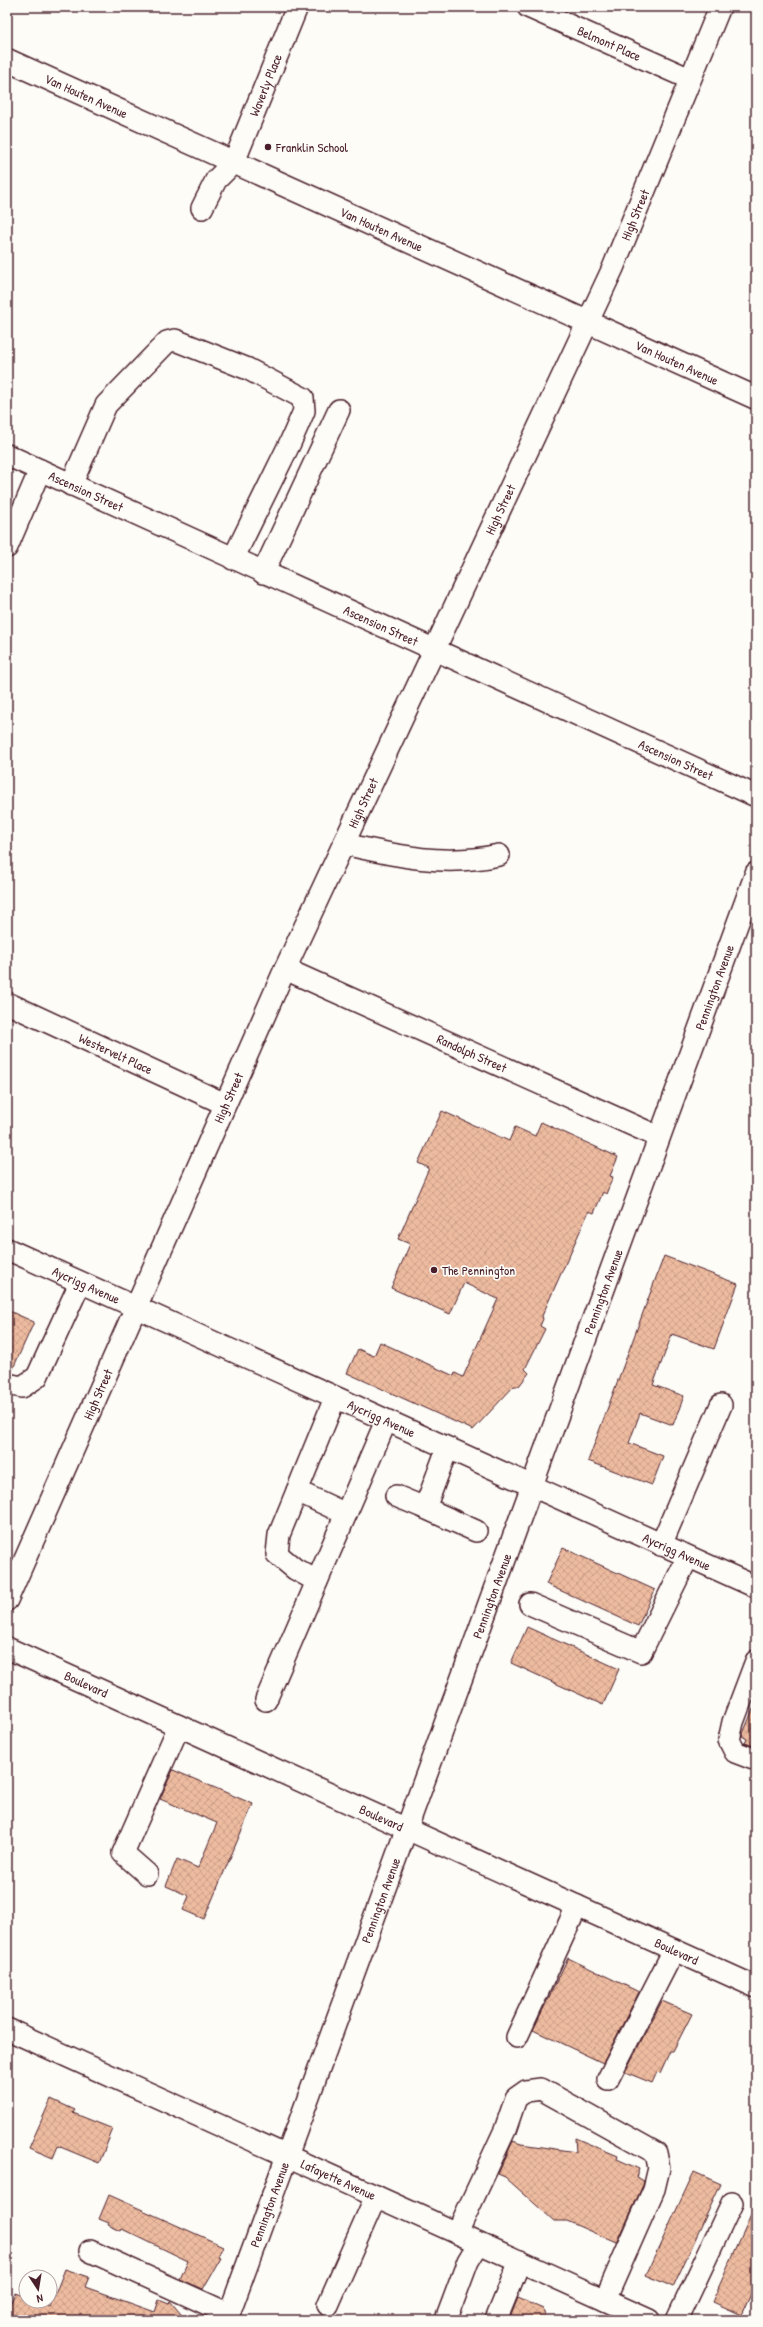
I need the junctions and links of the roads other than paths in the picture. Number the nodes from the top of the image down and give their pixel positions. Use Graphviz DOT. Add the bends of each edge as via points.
graph roads {
  1 [pos="297,7"];
  2 [pos="528,7"];
  3 [pos="720,7"];
  4 [pos="7,60"];
  5 [pos="690,79"];
  6 [pos="234,162"];
  7 [pos="202,208"];
  8 [pos="588,322"];
  9 [pos="756,398"];
  10 [pos="339,410"];
  11 [pos="7,455"];
  12 [pos="40,470"];
  13 [pos="71,484"];
  14 [pos="7,547"];
  15 [pos="232,559"];
  16 [pos="263,573"];
  17 [pos="435,650"];
  18 [pos="756,796"];
  19 [pos="344,844"];
  20 [pos="499,855"];
  21 [pos="756,873"];
  22 [pos="286,968"];
  23 [pos="7,1003"];
  24 [pos="224,1104"];
  25 [pos="659,1137"];
  26 [pos="7,1249"];
  27 [pos="80,1283"];
  28 [pos="134,1307"];
  29 [pos="7,1384"];
  30 [pos="335,1398"];
  31 [pos="721,1405"];
  32 [pos="386,1421"];
  33 [pos="447,1449"];
  34 [pos="532,1487"];
  35 [pos="297,1491"];
  36 [pos="396,1496"];
  37 [pos="425,1508"];
  38 [pos="346,1514"];
  39 [pos="476,1530"];
  40 [pos="662,1545"];
  41 [pos="688,1557"];
  42 [pos="317,1581"];
  43 [pos="756,1587"];
  44 [pos="7,1600"];
  45 [pos="530,1604"];
  46 [pos="7,1648"];
  47 [pos="756,1660"];
  48 [pos="266,1700"];
  49 [pos="179,1726"];
  50 [pos="756,1760"];
  51 [pos="408,1830"];
  52 [pos="147,1874"];
  53 [pos="577,1906"];
  54 [pos="674,1950"];
  55 [pos="756,1988"];
  56 [pos="8,2034"];
  57 [pos="517,2037"];
  58 [pos="608,2078"];
  59 [pos="288,2156"];
  60 [pos="376,2196"];
  61 [pos="732,2203"];
  62 [pos="457,2233"];
  63 [pos="478,2243"];
  64 [pos="90,2251"];
  65 [pos="520,2262"];
  66 [pos="605,2300"];
  67 [pos="328,2305"];
  68 [pos="228,2317"];
  69 [pos="446,2320"];
  70 [pos="496,2320"];
  71 [pos="648,2320"];
  72 [pos="677,2320"];
  1 -- 6 [label="street, Waverly Place"];
  2 -- 5 [label="street, Belmont Place"];
  3 -- 5 [label="street, High Street"];
  4 -- 6 [label="main road, Van Houten Avenue"];
  5 -- 8 [label="street, High Street" via="613,268"];
  6 -- 7 [label="street" via="216,180"];
  6 -- 8 [label="main road, Van Houten Avenue"];
  8 -- 9 [label="main road, Van Houten Avenue"];
  8 -- 17 [label="street, High Street"];
  10 -- 16 [label="street"];
  11 -- 12 [label="street, Ascension Street"];
  12 -- 13 [label="street, Ascension Street"];
  12 -- 14 [label="street"];
  13 -- 15 [label="street, Ascension Street"];
  13 -- 15 [label="street" via="106,405 167,342 175,340 248,369 303,398 304,411"];
  15 -- 16 [label="street, Ascension Street"];
  16 -- 17 [label="street, Ascension Street"];
  17 -- 18 [label="street, Ascension Street"];
  17 -- 19 [label="street, High Street"];
  19 -- 20 [label="street" via="419,860 461,861"];
  19 -- 22 [label="street, High Street"];
  21 -- 25 [label="street, Pennington Avenue"];
  22 -- 24 [label="street, High Street"];
  22 -- 25 [label="street, Randolph Street"];
  23 -- 24 [label="street, Westervelt Place"];
  24 -- 28 [label="street, High Street"];
  25 -- 34 [label="street, Pennington Avenue"];
  26 -- 27 [label="street, Aycrigg Avenue"];
  27 -- 28 [label="street, Aycrigg Avenue"];
  27 -- 29 [label="street" via="37,1377 22,1387"];
  28 -- 30 [label="street, Aycrigg Avenue"];
  28 -- 44 [label="street, High Street"];
  30 -- 32 [label="street, Aycrigg Avenue"];
  30 -- 35 [label="street"];
  31 -- 40 [label="street"];
  32 -- 33 [label="street, Aycrigg Avenue"];
  32 -- 38 [label="street"];
  33 -- 34 [label="street, Aycrigg Avenue"];
  33 -- 37 [label="street"];
  34 -- 40 [label="street, Aycrigg Avenue"];
  34 -- 51 [label="street, Pennington Avenue"];
  35 -- 38 [label="street"];
  35 -- 42 [label="street" via="279,1535 277,1554 295,1569"];
  36 -- 37 [label="street"];
  37 -- 39 [label="street"];
  38 -- 42 [label="street"];
  40 -- 41 [label="street, Aycrigg Avenue"];
  41 -- 43 [label="street, Aycrigg Avenue"];
  41 -- 45 [label="street" via="641,1652"];
  42 -- 48 [label="street"];
  46 -- 49 [label="street, Boulevard"];
  47 -- 50 [label="street" via="729,1740 735,1752"];
  49 -- 51 [label="street, Boulevard"];
  49 -- 52 [label="street" via="123,1853"];
  51 -- 53 [label="street, Boulevard"];
  51 -- 59 [label="street, Pennington Avenue"];
  53 -- 54 [label="street, Boulevard"];
  53 -- 57 [label="street"];
  54 -- 55 [label="street, Boulevard"];
  54 -- 58 [label="street"];
  56 -- 59 [label="street, Lafayette Avenue"];
  59 -- 60 [label="street, Lafayette Avenue"];
  59 -- 68 [label="street, Pennington Avenue"];
  60 -- 62 [label="street, Lafayette Avenue"];
  60 -- 67 [label="street"];
  61 -- 72 [label="street"];
  62 -- 63 [label="street, Lafayette Avenue"];
  62 -- 66 [label="street" via="505,2130 516,2098 526,2090 541,2088 656,2153 659,2168 654,2189"];
  63 -- 65 [label="street, Lafayette Avenue"];
  63 -- 69 [label="street" via="468,2261"];
  64 -- 68 [label="street"];
  65 -- 66 [label="street, Lafayette Avenue"];
  65 -- 70 [label="street"];
  66 -- 71 [label="street, Lafayette Avenue"];
}
